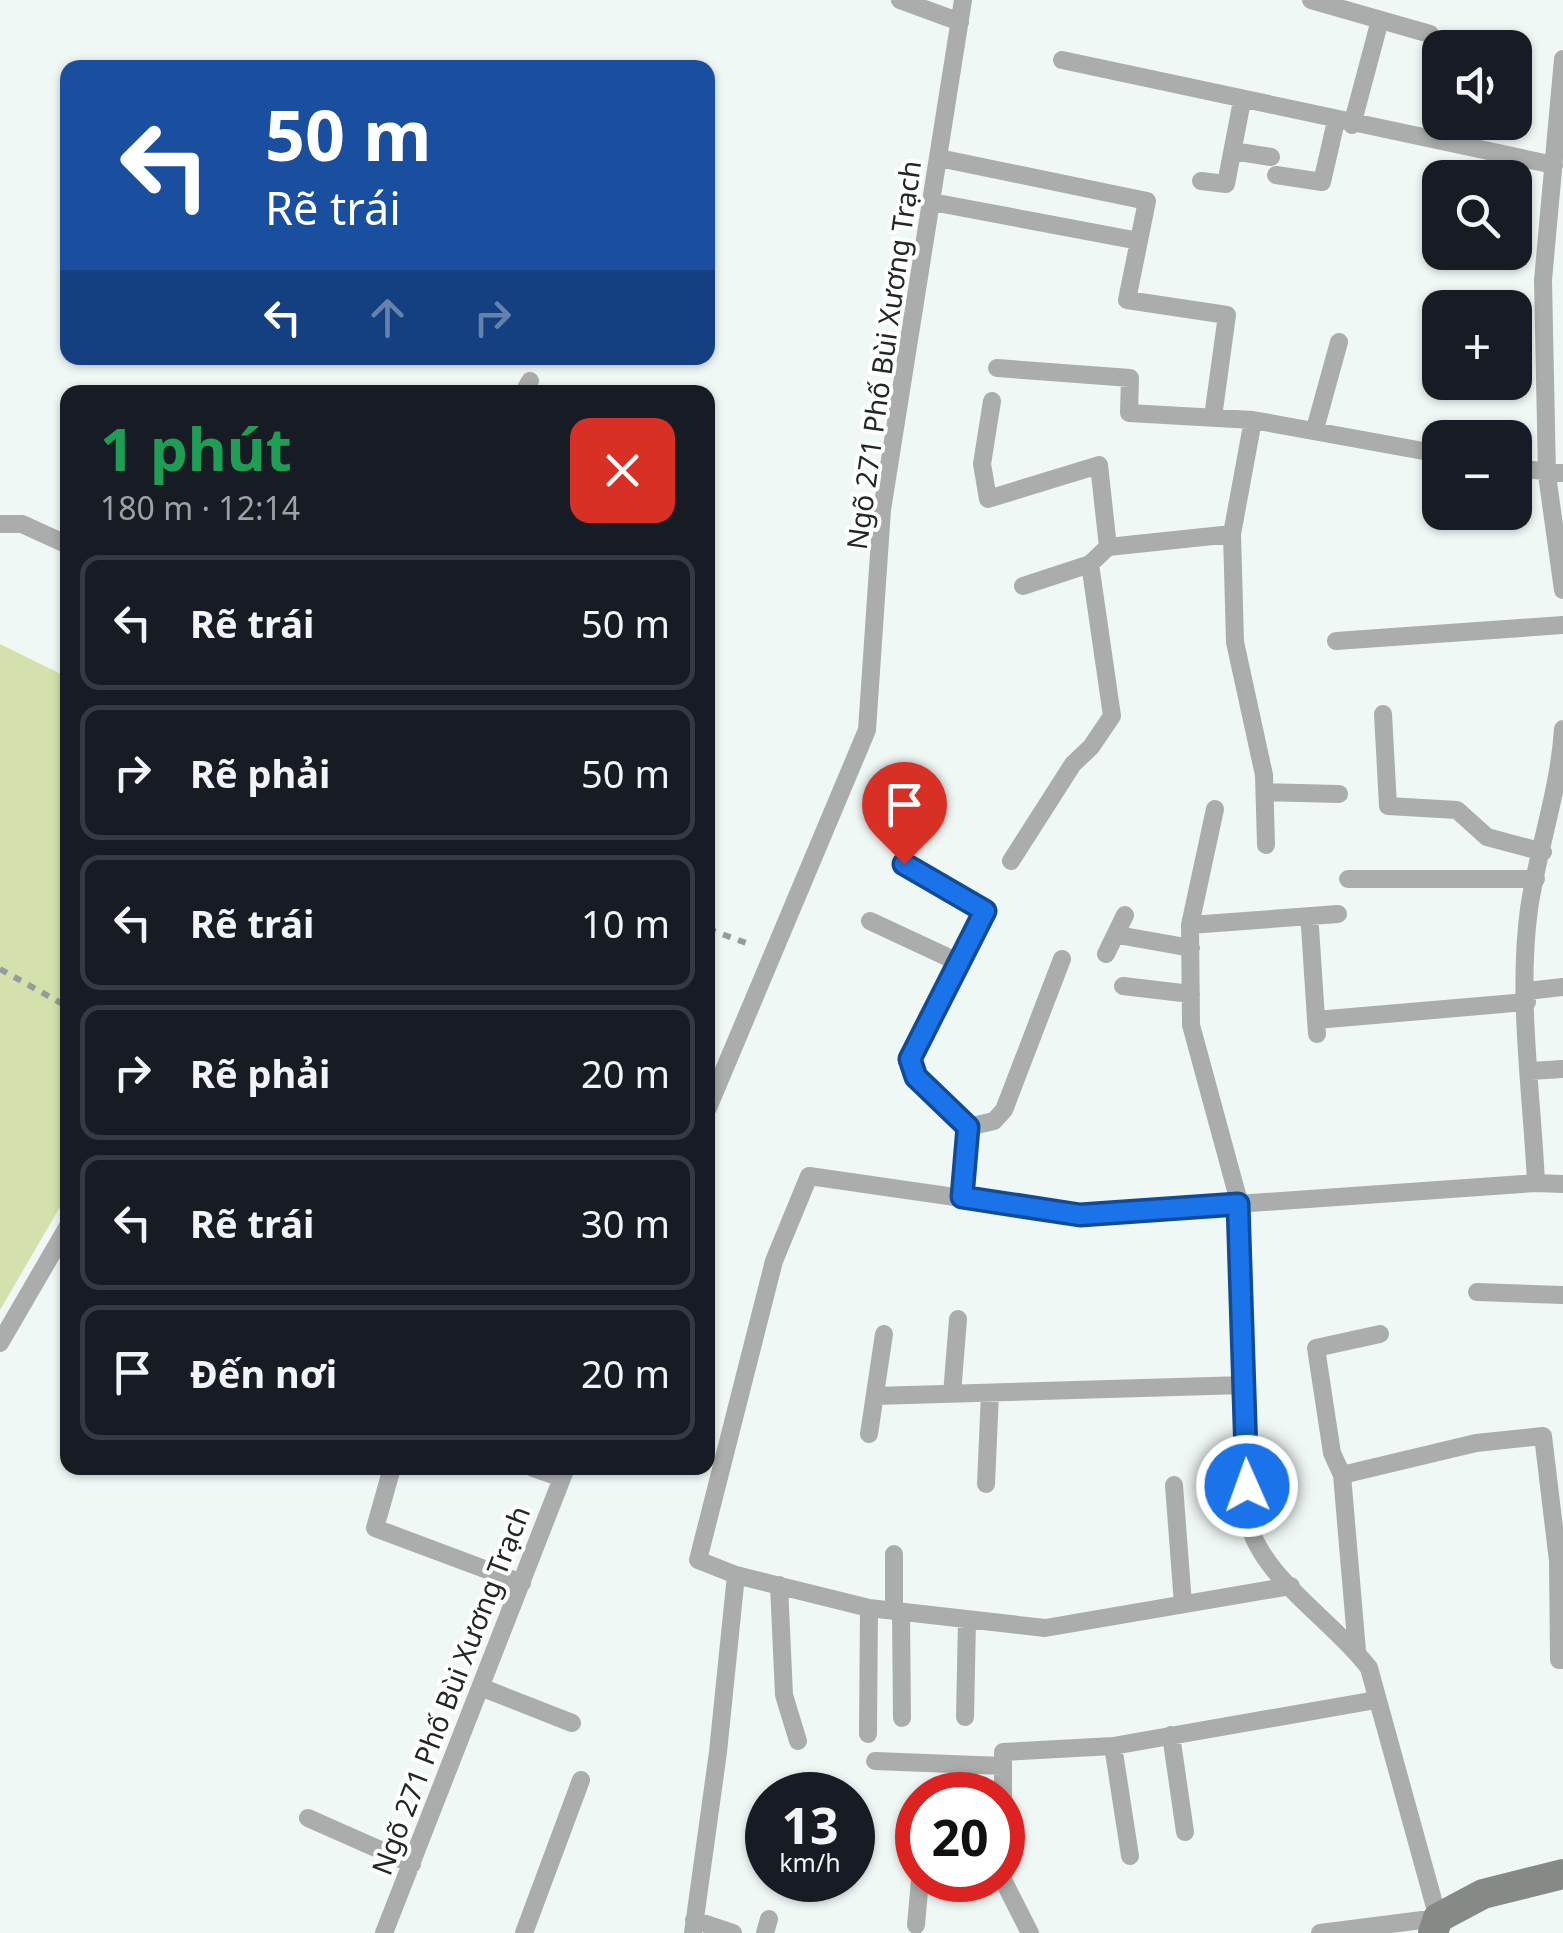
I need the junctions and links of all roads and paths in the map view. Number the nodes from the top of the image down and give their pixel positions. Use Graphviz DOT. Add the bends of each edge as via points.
graph roads {
  1 [pos="900,0"];
  2 [pos="963,0"];
  3 [pos="1311,0"];
  4 [pos="1380,20"];
  5 [pos="960,22"];
  6 [pos="1422,32"];
  7 [pos="1062,60"];
  8 [pos="1563,60"];
  9 [pos="1562,90"];
  10 [pos="1242,100"];
  11 [pos="1344,123"];
  12 [pos="1234,150"];
  13 [pos="940,158"];
  14 [pos="1554,165"];
  15 [pos="1202,181"];
  16 [pos="932,202"];
  17 [pos="1558,204"];
  18 [pos="1140,241"];
  19 [pos="1563,341"];
  20 [pos="1339,342"];
  21 [pos="1544,345"];
  22 [pos="997,368"];
  23 [pos="992,401"];
  24 [pos="1213,417"];
  25 [pos="1253,420"];
  26 [pos="1315,429"];
  27 [pos="1422,450"];
  28 [pos="1555,474"];
  29 [pos="0,524"];
  30 [pos="1232,534"];
  31 [pos="60,541"];
  32 [pos="1108,547"];
  33 [pos="1090,564"];
  34 [pos="1024,586"];
  35 [pos="1563,590"];
  36 [pos="1563,624"];
  37 [pos="1336,641"];
  38 [pos="1382,714"];
  39 [pos="1563,729"];
  40 [pos="1265,792"];
  41 [pos="1339,794"];
  42 [pos="1215,809"];
  43 [pos="1557,816"];
  44 [pos="1266,845"];
  45 [pos="1543,852"];
  46 [pos="1011,861"];
  47 [pos="904,864"];
  48 [pos="1348,879"];
  49 [pos="1536,879"];
  50 [pos="1125,914"];
  51 [pos="1338,914"];
  52 [pos="870,921"];
  53 [pos="1190,925"];
  54 [pos="1310,927"];
  55 [pos="715,932"];
  56 [pos="1118,935"];
  57 [pos="1191,948"];
  58 [pos="771,952"];
  59 [pos="1106,954"];
  60 [pos="1062,959"];
  61 [pos="958,962"];
  62 [pos="0,969"];
  63 [pos="1123,986"];
  64 [pos="1563,988"];
  65 [pos="1191,994"];
  66 [pos="1527,997"];
  67 [pos="60,1003"];
  68 [pos="1563,1069"];
  69 [pos="1531,1070"];
  70 [pos="715,1091"];
  71 [pos="968,1127"];
  72 [pos="1536,1184"];
  73 [pos="1563,1184"];
  74 [pos="962,1197"];
  75 [pos="1238,1204"];
  76 [pos="60,1240"];
  77 [pos="1477,1292"];
  78 [pos="1563,1295"];
  79 [pos="958,1320"];
  80 [pos="884,1334"];
  81 [pos="1380,1334"];
  82 [pos="0,1343"];
  83 [pos="1244,1385"];
  84 [pos="990,1393"];
  85 [pos="952,1394"];
  86 [pos="875,1396"];
  87 [pos="869,1434"];
  88 [pos="390,1475"];
  89 [pos="563,1475"];
  90 [pos="1342,1476"];
  91 [pos="986,1484"];
  92 [pos="1174,1485"];
  93 [pos="894,1554"];
  94 [pos="736,1575"];
  95 [pos="522,1583"];
  96 [pos="779,1586"];
  97 [pos="1291,1586"];
  98 [pos="1183,1604"];
  99 [pos="869,1608"];
  100 [pos="898,1611"];
  101 [pos="967,1620"];
  102 [pos="1357,1652"];
  103 [pos="1563,1660"];
  104 [pos="483,1688"];
  105 [pos="1376,1700"];
  106 [pos="965,1716"];
  107 [pos="902,1718"];
  108 [pos="572,1723"];
  109 [pos="868,1734"];
  110 [pos="1171,1736"];
  111 [pos="798,1742"];
  112 [pos="1112,1746"];
  113 [pos="876,1761"];
  114 [pos="1003,1766"];
  115 [pos="580,1780"];
  116 [pos="308,1818"];
  117 [pos="1185,1832"];
  118 [pos="1130,1856"];
  119 [pos="412,1864"];
  120 [pos="1563,1874"];
  121 [pos="918,1902"];
  122 [pos="916,1925"];
  123 [pos="694,1926"];
  124 [pos="1436,1926"];
  125 [pos="387,1932"];
  126 [pos="524,1933"];
  127 [pos="733,1933"];
  128 [pos="1030,1933"];
  129 [pos="1320,1933"];
  1 -- 5 [label="lane"];
  2 -- 5 [label="lane, Ngõ 271 Phố Bùi Xương Trạch"];
  3 -- 4 [label="lane"];
  4 -- 6 [label="lane"];
  4 -- 11 [label="lane"];
  5 -- 13 [label="lane, Ngõ 271 Phố Bùi Xương Trạch"];
  7 -- 10 [label="lane"];
  8 -- 9 [label="lane"];
  9 -- 14 [label="lane"];
  10 -- 11 [label="lane"];
  10 -- 12 [label="lane"];
  11 -- 12 [label="lane" via="1322,182"];
  11 -- 14 [label="lane"];
  12 -- 15 [label="lane" via="1226,184"];
  13 -- 16 [label="lane, Ngõ 271 Phố Bùi Xương Trạch"];
  13 -- 18 [label="lane" via="1147,201"];
  14 -- 17 [label="lane"];
  16 -- 18 [label="lane"];
  16 -- 58 [label="lane, Ngõ 271 Phố Bùi Xương Trạch" via="882,510 867,730"];
  17 -- 21 [label="lane" via="1543,280"];
  18 -- 24 [label="lane" via="1127,300 1227,315"];
  19 -- 21 [label="lane"];
  20 -- 26 [label="lane"];
  21 -- 28 [label="lane"];
  22 -- 24 [label="lane" via="1130,378 1129,413"];
  23 -- 32 [label="lane" via="982,464 988,498 1100,465"];
  24 -- 25 [label="lane"];
  25 -- 26 [label="lane"];
  25 -- 30 [label="lane"];
  26 -- 27 [label="lane"];
  28 -- 35 [label="lane"];
  29 -- 31 [label="lane" via="22,524"];
  30 -- 32 [label="lane"];
  30 -- 40 [label="lane" via="1235,642"];
  32 -- 33 [label="lane"];
  33 -- 34 [label="lane"];
  33 -- 46 [label="lane" via="1112,716"];
  36 -- 37 [label="lane"];
  38 -- 45 [label="lane" via="1388,806 1457,810 1487,837"];
  39 -- 43 [label="lane"];
  40 -- 41 [label="lane"];
  40 -- 44 [label="lane"];
  42 -- 53 [label="lane"];
  43 -- 45 [label="lane"];
  45 -- 49 [label="lane"];
  47 -- 61 [label="lane" via="985,911"];
  48 -- 49 [label="lane"];
  49 -- 66 [label="lane"];
  50 -- 56 [label="lane"];
  51 -- 53 [label="lane"];
  52 -- 61 [label="lane"];
  53 -- 57 [label="lane"];
  54 -- 66 [label="lane" via="1317,1027"];
  55 -- 58 [label="path"];
  56 -- 57 [label="lane"];
  56 -- 59 [label="lane"];
  57 -- 65 [label="lane"];
  58 -- 70 [label="lane, Ngõ 271 Phố Bùi Xương Trạch"];
  60 -- 71 [label="lane" via="1004,1110 994,1121"];
  61 -- 71 [label="lane" via="910,1059 916,1077"];
  62 -- 67 [label="path"];
  63 -- 65 [label="lane"];
  64 -- 66 [label="lane"];
  65 -- 75 [label="lane" via="1191,1026"];
  66 -- 69 [label="lane"];
  68 -- 69 [label="lane"];
  69 -- 72 [label="lane"];
  71 -- 74 [label="lane"];
  72 -- 73 [label="lane"];
  72 -- 75 [label="lane"];
  74 -- 75 [label="lane" via="1080,1215"];
  74 -- 94 [label="lane" via="809,1176 774,1262 698,1560"];
  75 -- 83 [label="lane"];
  76 -- 82 [label="lane"];
  77 -- 78 [label="lane"];
  79 -- 85 [label="lane"];
  80 -- 86 [label="lane"];
  81 -- 90 [label="lane" via="1316,1348 1332,1452"];
  83 -- 84 [label="lane"];
  83 -- 97 [label="lane" via="1252,1538"];
  84 -- 85 [label="lane"];
  84 -- 91 [label="lane"];
  85 -- 86 [label="lane"];
  86 -- 87 [label="lane"];
  88 -- 95 [label="lane" via="376,1528"];
  89 -- 95 [label="lane, Ngõ 271 Phố Bùi Xương Trạch"];
  90 -- 102 [label="lane"];
  90 -- 103 [label="lane" via="1476,1442 1543,1436"];
  92 -- 98 [label="lane"];
  93 -- 100 [label="lane"];
  94 -- 96 [label="lane"];
  94 -- 123 [label="lane"];
  95 -- 104 [label="lane, Ngõ 271 Phố Bùi Xương Trạch"];
  96 -- 99 [label="lane"];
  96 -- 111 [label="lane" via="784,1695"];
  97 -- 98 [label="lane"];
  97 -- 102 [label="lane"];
  98 -- 101 [label="lane" via="1045,1628"];
  99 -- 100 [label="lane"];
  99 -- 109 [label="lane"];
  100 -- 101 [label="lane"];
  100 -- 107 [label="lane"];
  101 -- 106 [label="lane"];
  102 -- 105 [label="lane" via="1369,1668"];
  104 -- 108 [label="lane"];
  104 -- 119 [label="lane, Ngõ 271 Phố Bùi Xương Trạch"];
  105 -- 110 [label="lane"];
  105 -- 124 [label="lane"];
  110 -- 112 [label="lane"];
  110 -- 117 [label="lane"];
  112 -- 114 [label="lane" via="1004,1752"];
  112 -- 118 [label="lane"];
  113 -- 114 [label="lane"];
  114 -- 128 [label="lane" via="1002,1880"];
  115 -- 126 [label="lane"];
  116 -- 119 [label="lane"];
  119 -- 125 [label="lane, Ngõ 271 Phố Bùi Xương Trạch"];
  120 -- 124 [label="street" via="1483,1894"];
  121 -- 122 [label="lane"];
  123 -- 127 [label="lane"];
  124 -- 129 [label="lane"];
}
